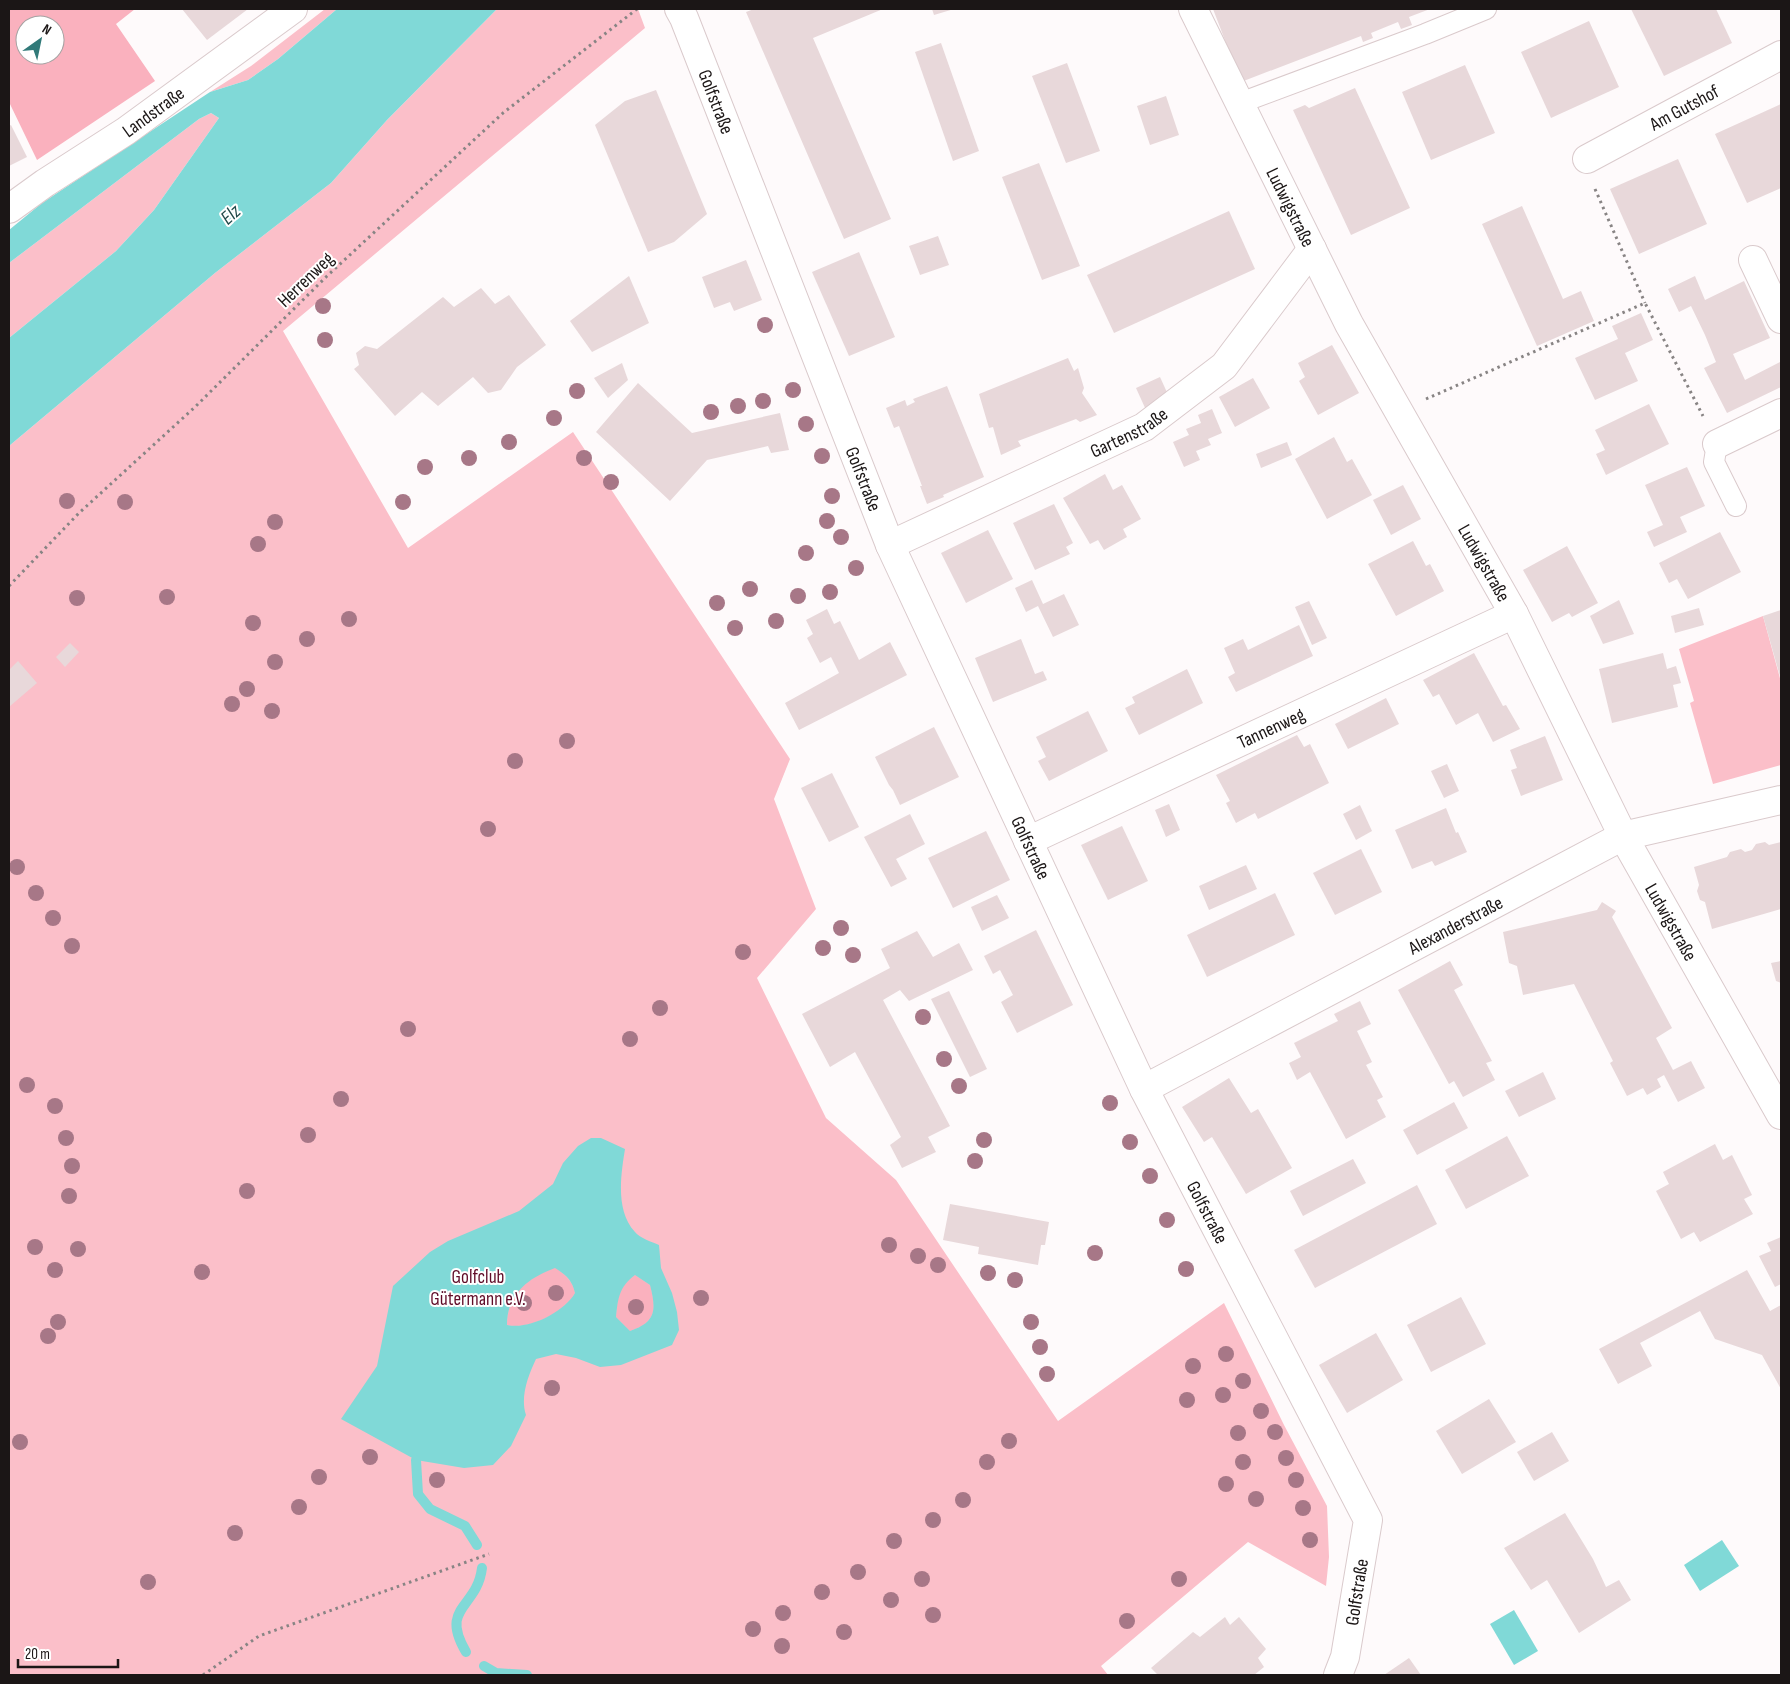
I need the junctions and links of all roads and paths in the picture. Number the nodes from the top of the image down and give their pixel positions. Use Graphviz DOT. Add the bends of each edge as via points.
graph roads {
  1 [pos="293,9"];
  2 [pos="637,9"];
  3 [pos="1193,9"];
  4 [pos="1486,9"];
  5 [pos="687,12"];
  6 [pos="1781,56"];
  7 [pos="1240,103"];
  8 [pos="1587,159"];
  9 [pos="9,209"];
  10 [pos="1312,249"];
  11 [pos="1754,260"];
  12 [pos="1646,303"];
  13 [pos="1781,318"];
  14 [pos="1398,411"];
  15 [pos="1781,414"];
  16 [pos="1717,444"];
  17 [pos="1736,506"];
  18 [pos="890,545"];
  19 [pos="9,586"];
  20 [pos="1514,614"];
  21 [pos="1781,800"];
  22 [pos="1623,836"];
  23 [pos="1028,841"];
  24 [pos="1144,1089"];
  25 [pos="1781,1115"];
  26 [pos="489,1554"];
  27 [pos="203,1675"];
  28 [pos="1338,1675"];
  1 -- 9 [label="street, Landstraße" via="126,131"];
  2 -- 19 [label="path, Herrenweg" via="503,113 79,513"];
  3 -- 7 [label="street, Ludwigstraße"];
  4 -- 7 [label="lane"];
  5 -- 18 [label="street, Golfstraße"];
  6 -- 8 [label="street, Am Gutshof"];
  7 -- 10 [label="street, Ludwigstraße"];
  8 -- 12 [label="path" via="1593,186"];
  10 -- 14 [label="street, Ludwigstraße"];
  10 -- 18 [label="street, Gartenstraße" via="1224,366 1144,427"];
  11 -- 13 [label="street"];
  12 -- 14 [label="path"];
  12 -- 16 [label="path"];
  14 -- 20 [label="street, Ludwigstraße"];
  15 -- 16 [label="street"];
  16 -- 17 [label="lane" via="1714,462"];
  18 -- 23 [label="street, Golfstraße"];
  20 -- 22 [label="street, Ludwigstraße"];
  20 -- 23 [label="street, Tannenweg"];
  21 -- 22 [label="street, Alexanderstraße"];
  22 -- 24 [label="street, Alexanderstraße"];
  22 -- 25 [label="street, Ludwigstraße"];
  23 -- 24 [label="street, Golfstraße"];
  24 -- 28 [label="street, Golfstraße" via="1368,1520 1345,1657"];
  26 -- 27 [label="path" via="259,1636"];
}
